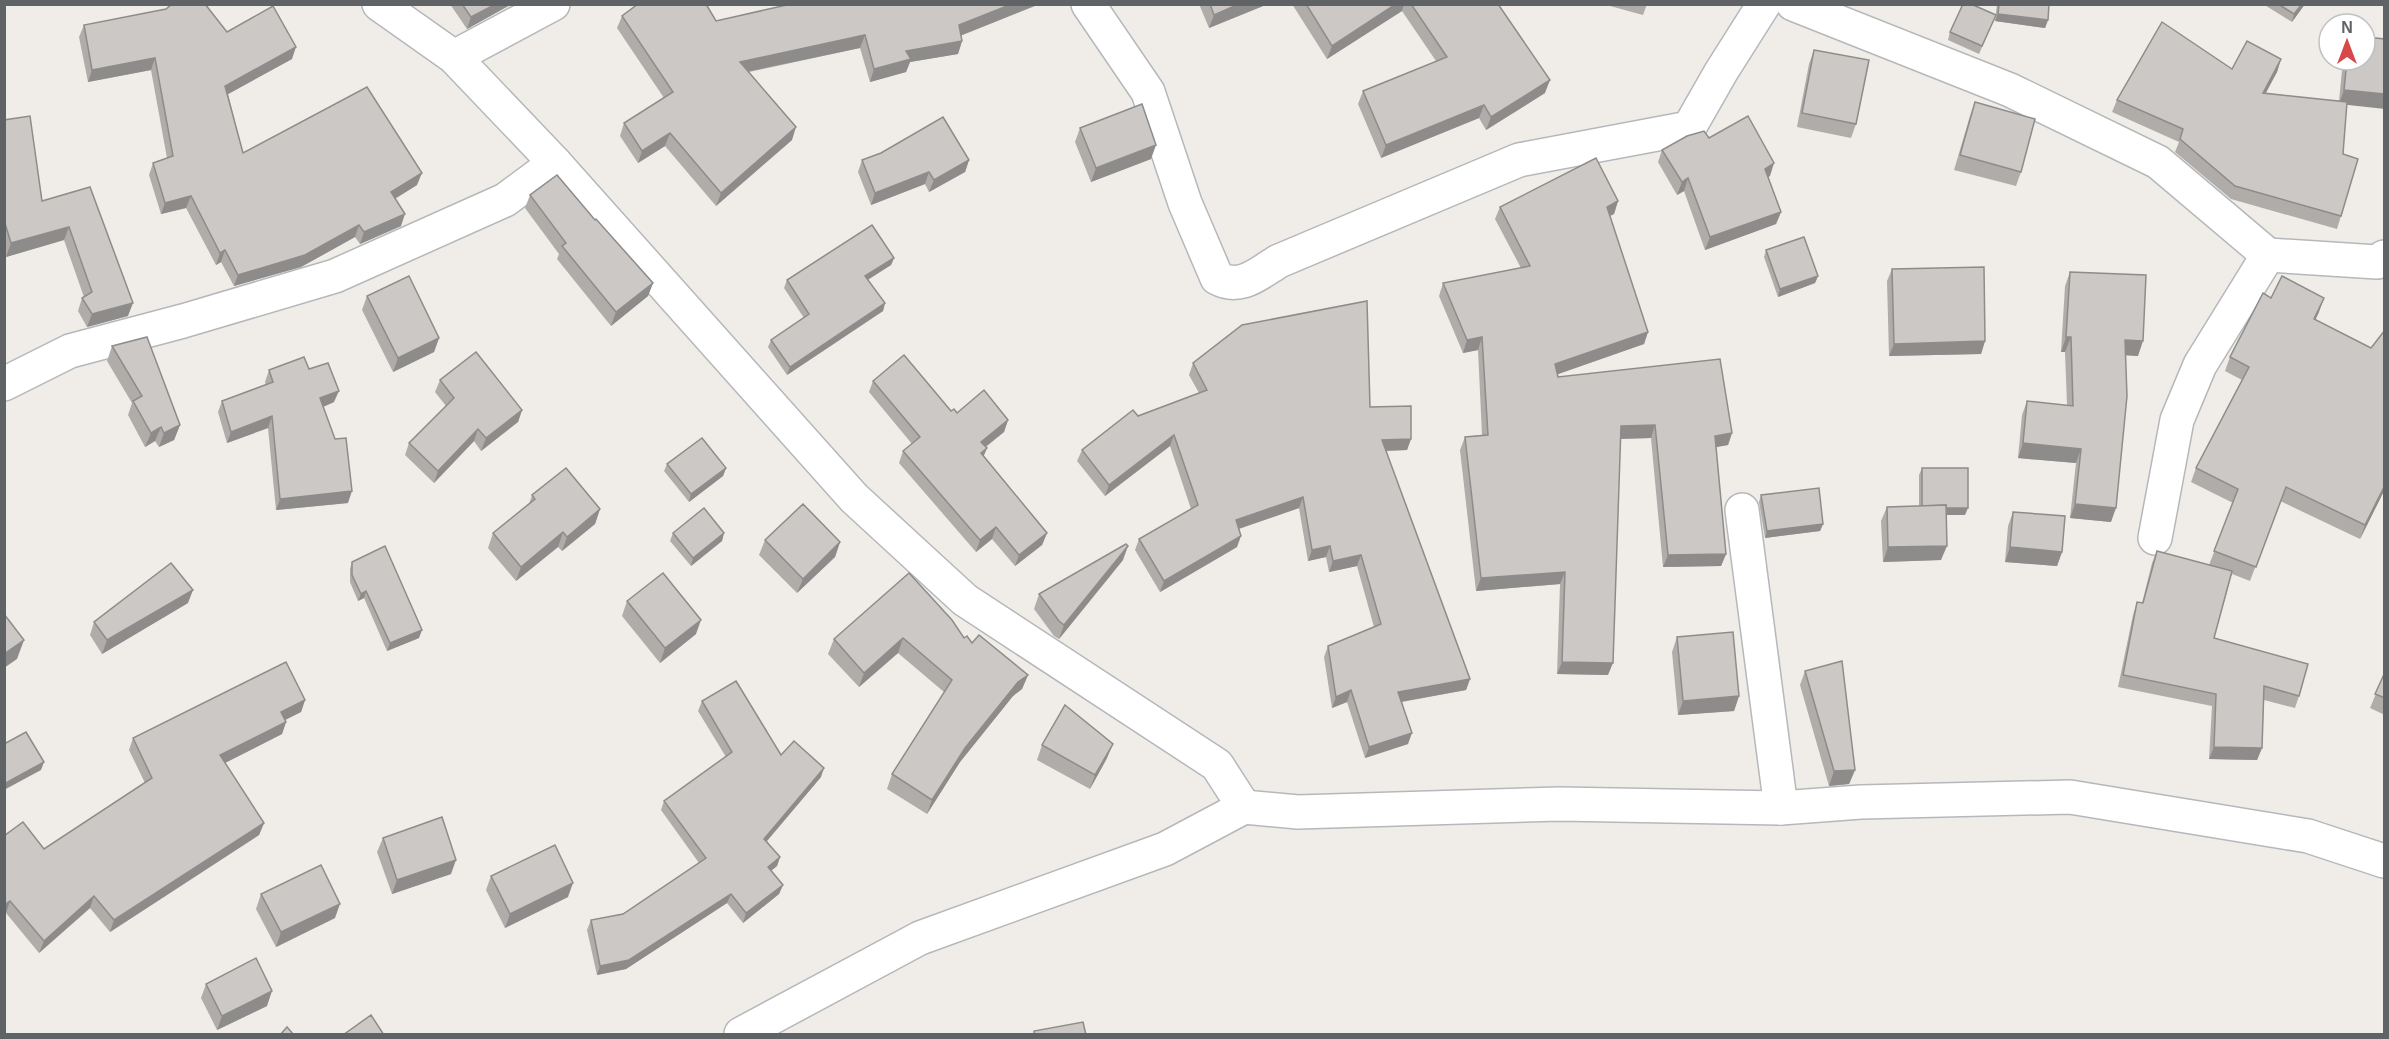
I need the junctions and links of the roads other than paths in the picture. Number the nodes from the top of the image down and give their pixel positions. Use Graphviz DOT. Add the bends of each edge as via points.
graph roads {
  1 [pos="379,4"];
  2 [pos="554,4"];
  3 [pos="1088,4"];
  4 [pos="1764,4"];
  5 [pos="1793,4"];
  6 [pos="454,57"];
  7 [pos="555,162"];
  8 [pos="2268,255"];
  9 [pos="2385,257"];
  10 [pos="4,384"];
  11 [pos="1742,510"];
  12 [pos="2155,538"];
  13 [pos="1244,807"];
  14 [pos="1781,808"];
  15 [pos="2385,861"];
  16 [pos="741,1035"];
  1 -- 6 [label="street"];
  2 -- 6 [label="street"];
  3 -- 4 [label="street" via="1148,92 1185,202 1217,278 1228,284 1245,281 1279,261 1519,160 1689,128"];
  5 -- 8 [label="street" via="2010,90 2158,162"];
  6 -- 7 [label="street"];
  7 -- 10 [label="street" via="505,200 335,276 70,351"];
  7 -- 13 [label="street" via="854,498 965,600 1216,765"];
  8 -- 9 [label="street" via="2377,262"];
  8 -- 12 [label="street" via="2200,365 2177,420"];
  11 -- 14 [label="street"];
  13 -- 14 [label="street" via="1298,812 1559,804"];
  13 -- 16 [label="street" via="1165,849 920,938"];
  14 -- 15 [label="street" via="2070,797 2308,836"];
}
